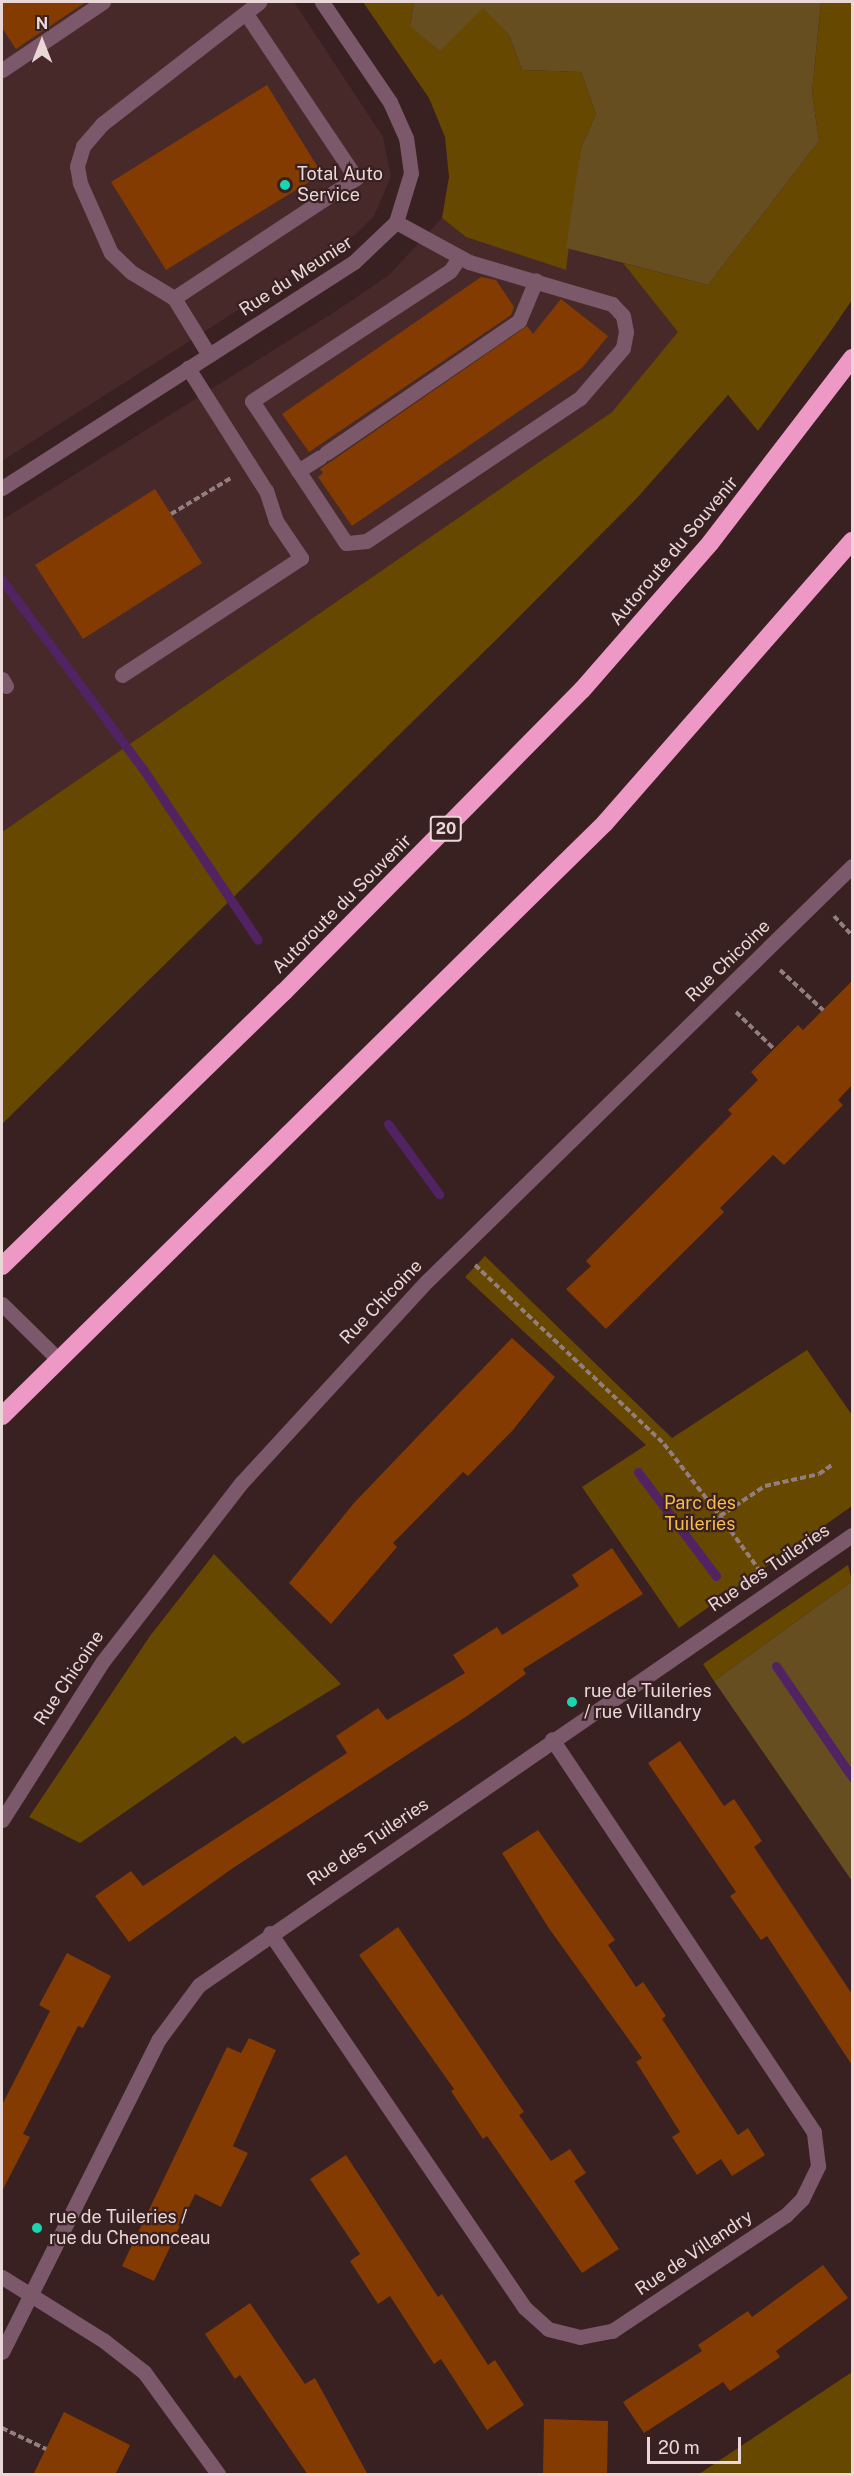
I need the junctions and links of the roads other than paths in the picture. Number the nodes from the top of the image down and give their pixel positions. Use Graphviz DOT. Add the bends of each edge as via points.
graph roads {
  1 [pos="103,2"];
  2 [pos="259,2"];
  3 [pos="322,2"];
  4 [pos="247,15"];
  5 [pos="2,70"];
  6 [pos="396,222"];
  7 [pos="459,258"];
  8 [pos="536,280"];
  9 [pos="174,298"];
  10 [pos="209,355"];
  11 [pos="852,358"];
  12 [pos="188,369"];
  13 [pos="298,471"];
  14 [pos="2,488"];
  15 [pos="852,541"];
  16 [pos="122,675"];
  17 [pos="852,866"];
  18 [pos="2,1266"];
  19 [pos="2,1304"];
  20 [pos="59,1360"];
  21 [pos="2,1416"];
  22 [pos="852,1535"];
  23 [pos="552,1739"];
  24 [pos="2,1820"];
  25 [pos="270,1933"];
  26 [pos="2,2277"];
  27 [pos="30,2294"];
  28 [pos="2,2352"];
  29 [pos="218,2475"];
  1 -- 5 [label="street"];
  2 -- 4 [label="street"];
  3 -- 6 [label="street, Rue du Meunier" via="390,102 406,138 411,173"];
  4 -- 9 [label="street" via="102,124 83,146 77,166 80,183 111,253 131,272"];
  4 -- 9 [label="street" via="356,178"];
  6 -- 7 [label="street"];
  6 -- 10 [label="street, Rue du Meunier" via="354,262"];
  7 -- 8 [label="street"];
  7 -- 13 [label="street" via="450,271 252,400"];
  8 -- 13 [label="street" via="519,321"];
  8 -- 13 [label="street" via="597,297 623,316 623,348 580,398 356,544 341,537"];
  9 -- 10 [label="street"];
  10 -- 12 [label="street, Rue du Meunier"];
  11 -- 18 [label="highway, Autoroute du Souvenir / 20" via="711,542 582,690 284,992"];
  12 -- 14 [label="street, Rue du Meunier"];
  12 -- 16 [label="street" via="266,491 276,521 301,558"];
  15 -- 20 [label="highway" via="605,823"];
  17 -- 24 [label="street, Rue Chicoine" via="459,1250 242,1482 103,1661"];
  19 -- 20 [label="street"];
  20 -- 21 [label="highway"];
  22 -- 23 [label="street, Rue des Tuileries"];
  23 -- 25 [label="street, Rue des Tuileries"];
  23 -- 25 [label="street, Rue de Villandry" via="814,2132 818,2166 802,2199 786,2216 612,2331 580,2337 548,2329 525,2308"];
  25 -- 27 [label="street, Rue des Tuileries" via="199,1984 174,2016"];
  26 -- 27 [label="street"];
  27 -- 28 [label="street, Rue des Tuileries"];
  27 -- 29 [label="street" via="144,2372"];
}
